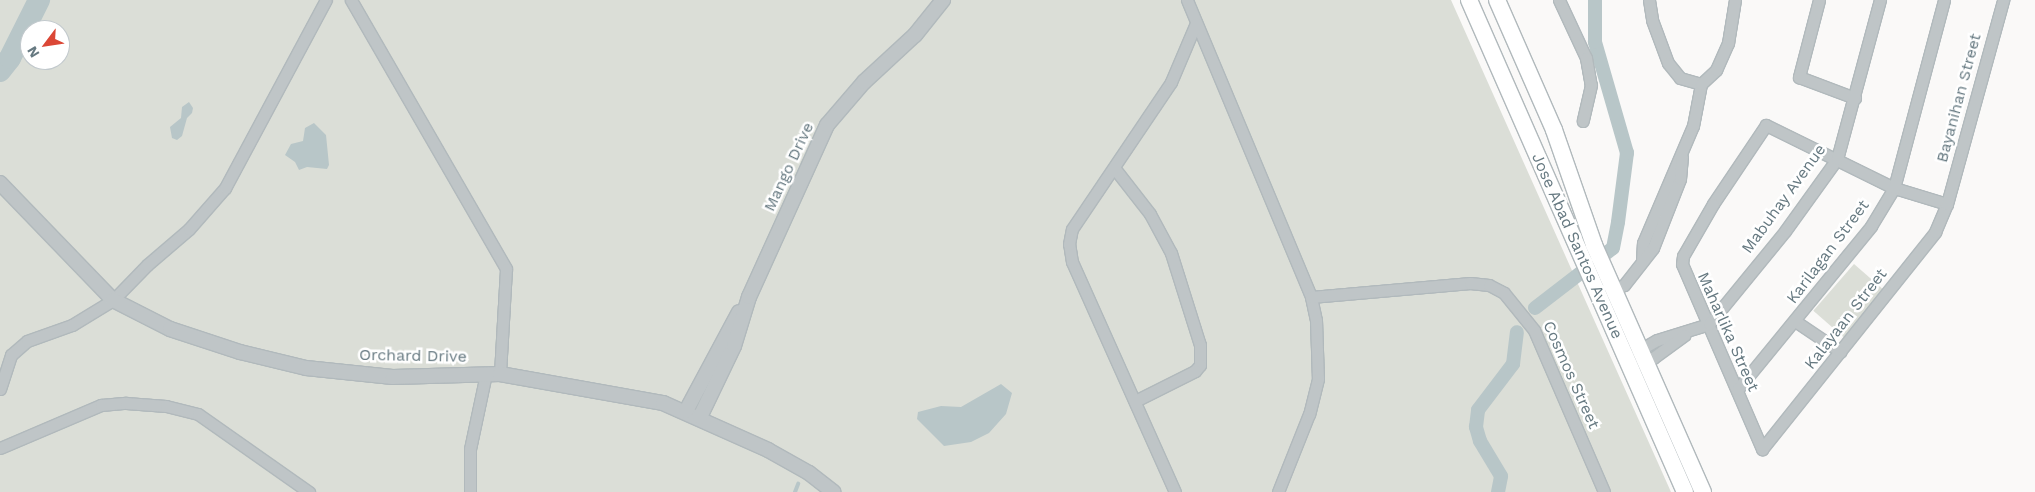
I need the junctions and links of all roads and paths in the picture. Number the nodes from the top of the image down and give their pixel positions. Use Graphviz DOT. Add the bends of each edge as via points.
graph roads {
  1 [pos="326,0"];
  2 [pos="351,0"];
  3 [pos="943,0"];
  4 [pos="1187,0"];
  5 [pos="1469,0"];
  6 [pos="1497,0"];
  7 [pos="1558,0"];
  8 [pos="1649,0"];
  9 [pos="1735,0"];
  10 [pos="1819,0"];
  11 [pos="1880,0"];
  12 [pos="1944,0"];
  13 [pos="2003,0"];
  14 [pos="1196,24"];
  15 [pos="1701,84"];
  16 [pos="1855,98"];
  17 [pos="1583,121"];
  18 [pos="1837,159"];
  19 [pos="1115,169"];
  20 [pos="0,183"];
  21 [pos="1894,188"];
  22 [pos="1947,204"];
  23 [pos="1606,292"];
  24 [pos="749,297"];
  25 [pos="1310,297"];
  26 [pos="113,300"];
  27 [pos="1795,321"];
  28 [pos="1709,324"];
  29 [pos="1688,333"];
  30 [pos="1841,352"];
  31 [pos="1638,357"];
  32 [pos="493,374"];
  33 [pos="0,389"];
  34 [pos="1737,390"];
  35 [pos="1135,401"];
  36 [pos="686,411"];
  37 [pos="700,417"];
  38 [pos="0,448"];
  39 [pos="1764,448"];
  40 [pos="309,492"];
  41 [pos="470,492"];
  42 [pos="833,492"];
  43 [pos="1175,492"];
  44 [pos="1278,492"];
  45 [pos="1604,492"];
  46 [pos="1685,492"];
  47 [pos="1703,492"];
  1 -- 26 [label="street" via="225,188 189,229"];
  2 -- 32 [label="street" via="506,269"];
  3 -- 24 [label="street, Mango Drive" via="915,35 864,82 827,125"];
  4 -- 14 [label="street"];
  5 -- 23 [label="main road, Jose Abad Santos Avenue" via="1591,280"];
  6 -- 23 [label="main road, Jose Abad Santos Avenue" via="1554,130 1606,274"];
  7 -- 17 [label="street" via="1586,58 1591,85"];
  8 -- 15 [label="street" via="1652,20 1668,63 1680,78"];
  9 -- 15 [label="street" via="1728,43 1716,70"];
  10 -- 16 [label="street" via="1799,77"];
  11 -- 16 [label="street, Mabuhay Avenue"];
  12 -- 21 [label="street, Karilagan Street"];
  13 -- 22 [label="street, Bayanihan Street"];
  14 -- 19 [label="street" via="1171,82"];
  14 -- 25 [label="street"];
  15 -- 23 [label="street" via="1699,106 1682,155 1670,175 1643,243 1642,261 1624,285"];
  16 -- 18 [label="street, Mabuhay Avenue"];
  18 -- 21 [label="street"];
  18 -- 28 [label="street, Mabuhay Avenue" via="1785,231"];
  18 -- 28 [label="street, Maharlika Street" via="1766,125 1713,204 1684,256 1684,273"];
  19 -- 35 [label="street" via="1072,229 1069,254"];
  19 -- 35 [label="street" via="1150,214 1171,253 1183,282 1200,345 1200,365 1195,372"];
  20 -- 26 [label="street, Orchard Drive"];
  21 -- 22 [label="street"];
  21 -- 27 [label="street, Karilagan Street" via="1872,226"];
  22 -- 30 [label="street, Kalayaan Street" via="1935,232"];
  23 -- 31 [label="main road, Jose Abad Santos Avenue"];
  24 -- 36 [label="street, Mango Drive" via="722,340"];
  24 -- 37 [label="street, Mango Drive" via="734,346"];
  25 -- 44 [label="street" via="1320,344 1318,379 1309,414"];
  25 -- 45 [label="street, Cosmos Street" via="1470,283 1489,285 1504,293 1519,307 1534,330"];
  26 -- 32 [label="street, Orchard Drive" via="170,328 240,352 306,368 393,377"];
  26 -- 33 [label="street" via="72,325 27,341 11,355"];
  27 -- 30 [label="street"];
  27 -- 34 [label="street, Karilagan Street"];
  28 -- 29 [label="street, Mabuhay Avenue"];
  28 -- 34 [label="street, Maharlika Street"];
  29 -- 31 [label="street, Mabuhay Avenue"];
  29 -- 31 [label="street, Mabuhay Avenue"];
  30 -- 39 [label="street, Kalayaan Street"];
  31 -- 46 [label="main road, Jose Abad Santos Avenue"];
  31 -- 47 [label="main road, Jose Abad Santos Avenue"];
  32 -- 36 [label="street, Orchard Drive" via="584,386 664,403"];
  32 -- 41 [label="street" via="470,449"];
  34 -- 39 [label="street, Maharlika Street" via="1759,447"];
  35 -- 43 [label="street"];
  36 -- 37 [label="street, Orchard Drive"];
  37 -- 42 [label="street, Orchard Drive" via="809,473"];
  38 -- 40 [label="street" via="101,405 166,406 198,414"];
}
